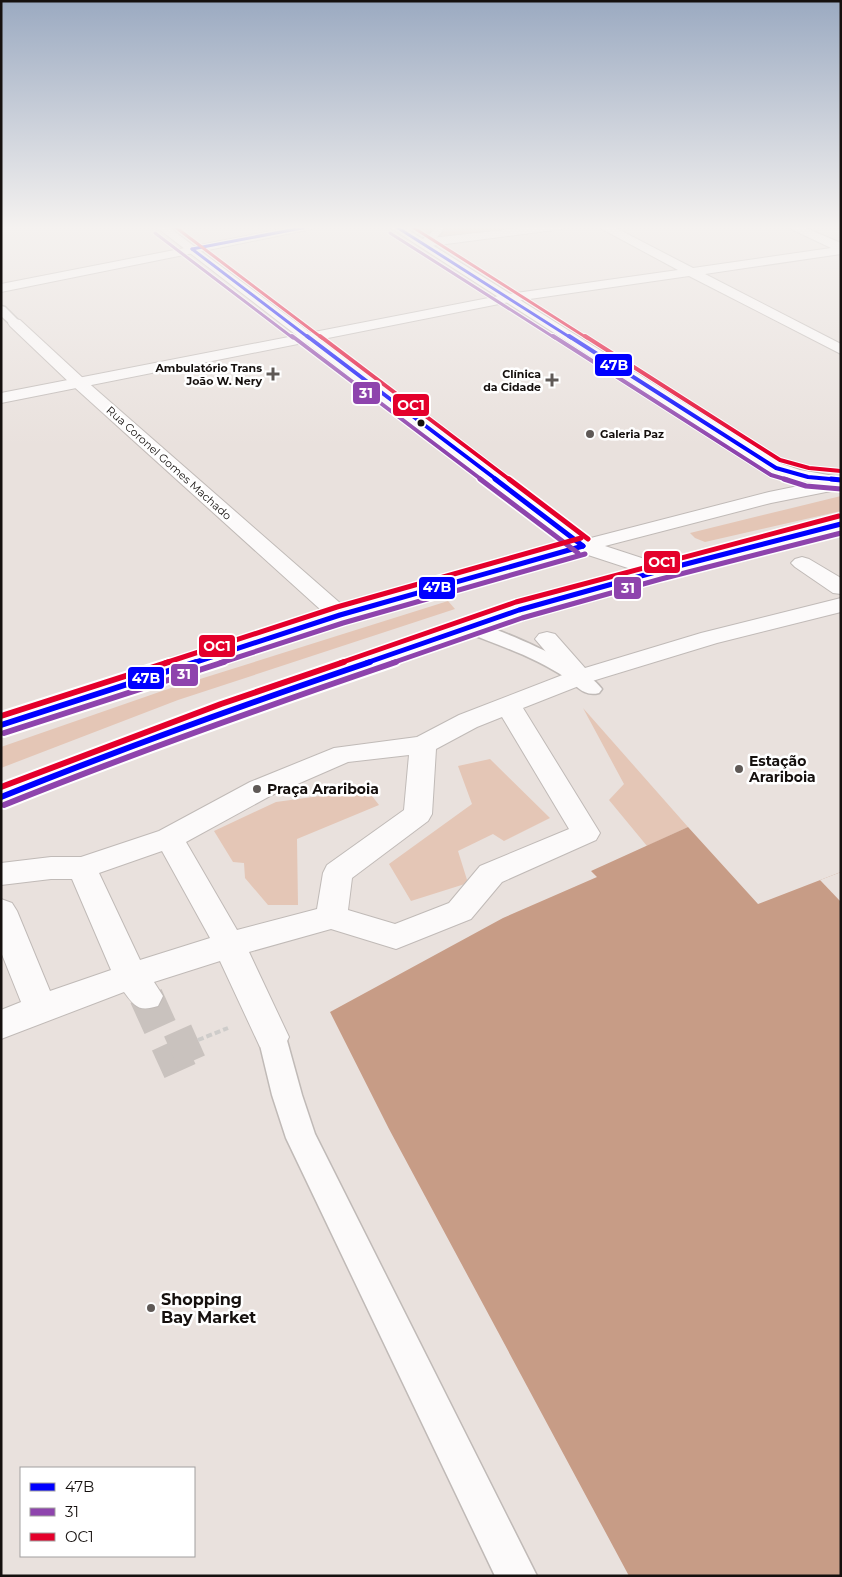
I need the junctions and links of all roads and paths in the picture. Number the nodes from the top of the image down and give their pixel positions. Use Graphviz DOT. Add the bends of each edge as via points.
graph roads {
  1 [pos="259,300"];
  2 [pos="501,300"];
  3 [pos="512,300"];
  4 [pos="744,300"];
  5 [pos="1,309"];
  6 [pos="15,323"];
  7 [pos="308,337"];
  8 [pos="841,350"];
  9 [pos="78,382"];
  10 [pos="1,398"];
  11 [pos="841,482"];
  12 [pos="841,524"];
  13 [pos="583,546"];
  14 [pos="802,563"];
  15 [pos="659,571"];
  16 [pos="841,588"];
  17 [pos="841,605"];
  18 [pos="340,615"];
  19 [pos="470,627"];
  20 [pos="547,639"];
  21 [pos="586,683"];
  22 [pos="508,705"];
  23 [pos="1,725"];
  24 [pos="423,745"];
  25 [pos="1,797"];
  26 [pos="169,838"];
  27 [pos="82,868"];
  28 [pos="1,874"];
  29 [pos="1,911"];
  30 [pos="331,917"];
  31 [pos="229,944"];
  32 [pos="139,986"];
  33 [pos="40,1009"];
  34 [pos="1,1025"];
  35 [pos="272,1037"];
  36 [pos="517,1576"];
  1 -- 7 [label="street"];
  2 -- 7 [label="street"];
  3 -- 11 [label="street" via="776,468"];
  4 -- 8 [label="street"];
  5 -- 6 [label="lane, Rua Coronel Gomes Machado"];
  6 -- 9 [label="street, Rua Coronel Gomes Machado"];
  7 -- 9 [label="street"];
  7 -- 13 [label="street"];
  9 -- 10 [label="street"];
  9 -- 18 [label="street, Rua Coronel Gomes Machado"];
  11 -- 13 [label="street"];
  12 -- 15 [label="street"];
  13 -- 15 [label="street"];
  13 -- 18 [label="street"];
  14 -- 16 [label="street"];
  15 -- 19 [label="street"];
  17 -- 21 [label="street" via="709,638"];
  18 -- 23 [label="street"];
  19 -- 21 [label="lane" via="523,649"];
  19 -- 25 [label="street" via="206,719"];
  20 -- 21 [label="street"];
  21 -- 22 [label="street"];
  22 -- 24 [label="street" via="468,721"];
  22 -- 30 [label="street" via="586,833 490,874 460,911 396,937"];
  24 -- 26 [label="street" via="344,754 260,789"];
  24 -- 30 [label="street" via="418,814 338,873"];
  26 -- 27 [label="street"];
  26 -- 31 [label="street"];
  27 -- 28 [label="street"];
  27 -- 32 [label="street"];
  29 -- 33 [label="street"];
  30 -- 31 [label="street"];
  31 -- 32 [label="street"];
  31 -- 35 [label="street"];
  32 -- 33 [label="street"];
  33 -- 34 [label="street"];
  35 -- 36 [label="lane" via="301,1138"];
}
